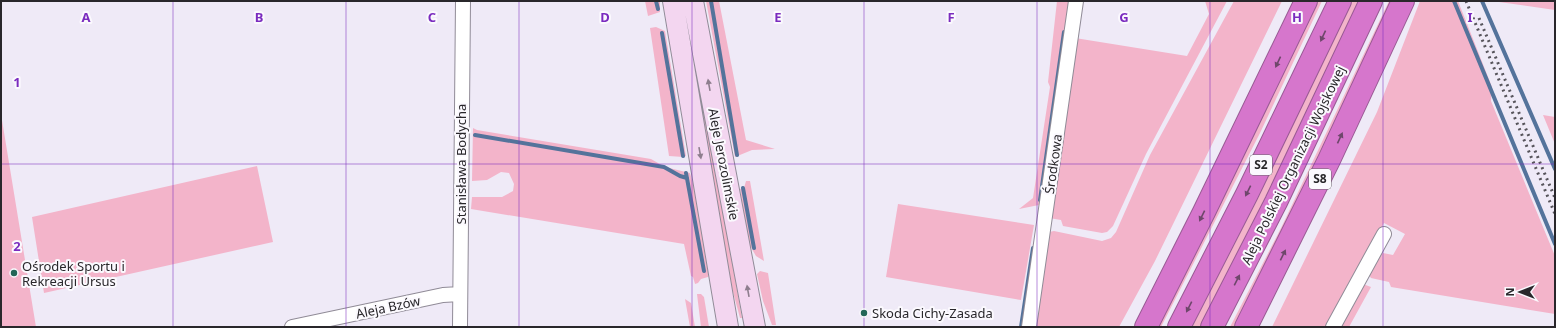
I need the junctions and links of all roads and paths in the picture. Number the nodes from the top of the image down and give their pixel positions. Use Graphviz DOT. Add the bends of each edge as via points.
graph roads {
  1 [pos="463,1"];
  2 [pos="673,1"];
  3 [pos="693,1"];
  4 [pos="1076,1"];
  5 [pos="1306,1"];
  6 [pos="1340,1"];
  7 [pos="1371,1"];
  8 [pos="1404,1"];
  9 [pos="1384,234"];
  10 [pos="1180,262"];
  11 [pos="460,294"];
  12 [pos="292,327"];
  13 [pos="460,327"];
  14 [pos="728,327"];
  15 [pos="755,327"];
  16 [pos="1029,327"];
  17 [pos="1138,327"];
  18 [pos="1146,327"];
  19 [pos="1179,327"];
  20 [pos="1212,327"];
  21 [pos="1246,327"];
  22 [pos="1333,327"];
  1 -- 11 [label="street, Stanisława Bodycha"];
  2 -- 14 [label="main road, Aleje Jerozolimskie, one-way"];
  15 -- 3 [label="main road, Aleje Jerozolimskie, one-way"];
  4 -- 16 [label="street, Środkowa"];
  5 -- 10 [label="highway, one-way"];
  6 -- 19 [label="highway, S2, one-way" via="1247,194"];
  20 -- 7 [label="highway, Aleja Polskiej Organizacji Wojskowej / S2, one-way" via="1276,202"];
  21 -- 8 [label="highway, S8, one-way"];
  9 -- 22 [label="street"];
  10 -- 17 [label="highway"];
  10 -- 18 [label="highway"];
  11 -- 12 [label="street, Aleja Bzów" via="443,295"];
  11 -- 13 [label="street, Stanisława Bodycha"];
}
